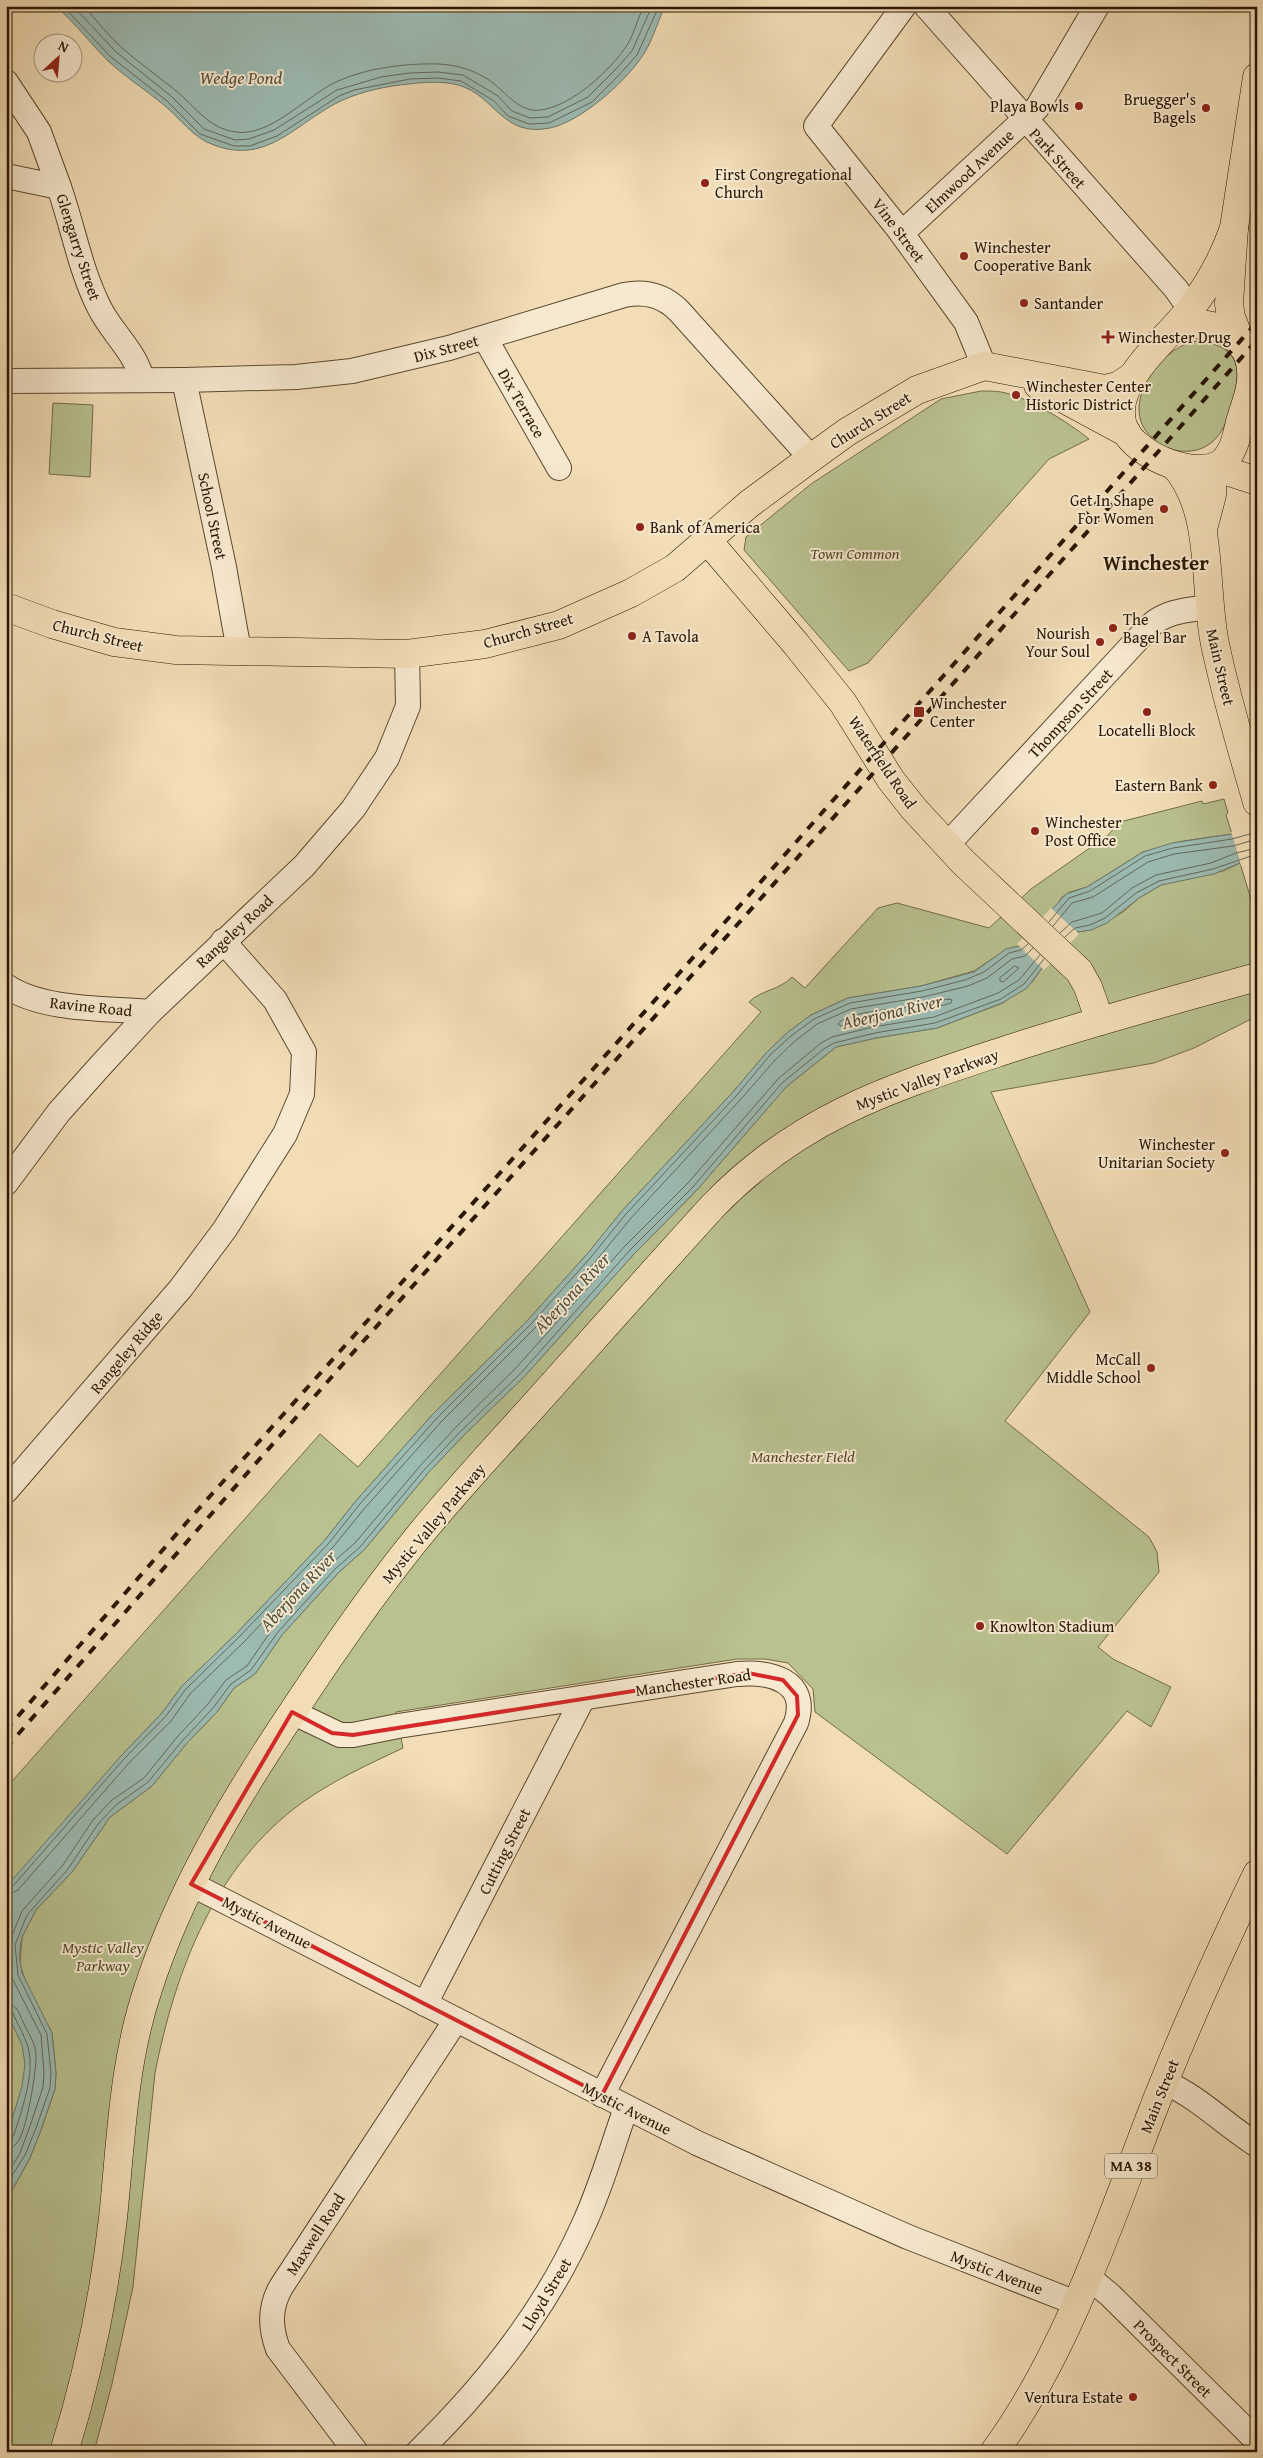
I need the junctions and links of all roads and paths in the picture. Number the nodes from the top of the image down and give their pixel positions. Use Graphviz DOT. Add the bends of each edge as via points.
graph roads {
  1 [pos="904,6"];
  2 [pos="926,6"];
  3 [pos="1097,6"];
  4 [pos="1257,77"];
  5 [pos="6,82"];
  6 [pos="1024,120"];
  7 [pos="6,176"];
  8 [pos="59,186"];
  9 [pos="1234,228"];
  10 [pos="902,233"];
  11 [pos="1182,319"];
  12 [pos="485,338"];
  13 [pos="1242,346"];
  14 [pos="984,366"];
  15 [pos="1013,371"];
  16 [pos="1133,376"];
  17 [pos="142,379"];
  18 [pos="184,380"];
  19 [pos="6,381"];
  20 [pos="1251,400"];
  21 [pos="1126,433"];
  22 [pos="1236,440"];
  23 [pos="811,458"];
  24 [pos="1257,463"];
  25 [pos="1174,464"];
  26 [pos="559,468"];
  27 [pos="1214,468"];
  28 [pos="1257,481"];
  29 [pos="1203,530"];
  30 [pos="708,541"];
  31 [pos="1208,606"];
  32 [pos="6,607"];
  33 [pos="239,651"];
  34 [pos="407,654"];
  35 [pos="1251,759"];
  36 [pos="1257,802"];
  37 [pos="947,845"];
  38 [pos="223,941"];
  39 [pos="1257,977"];
  40 [pos="6,986"];
  41 [pos="150,1012"];
  42 [pos="1100,1021"];
  43 [pos="6,1183"];
  44 [pos="6,1491"];
  45 [pos="583,1698"];
  46 [pos="292,1712"];
  47 [pos="1257,1874"];
  48 [pos="191,1884"];
  49 [pos="425,2004"];
  50 [pos="456,2020"];
  51 [pos="1164,2082"];
  52 [pos="602,2095"];
  53 [pos="626,2108"];
  54 [pos="1257,2145"];
  55 [pos="1087,2276"];
  56 [pos="1076,2303"];
  57 [pos="1257,2441"];
  58 [pos="1000,2449"];
  59 [pos="64,2452"];
  60 [pos="356,2452"];
  61 [pos="418,2452"];
  1 -- 10 [label="street, Vine Street" via="816,126"];
  2 -- 6 [label="street, Park Street"];
  3 -- 6 [label="street, Elmwood Avenue" via="1040,104"];
  4 -- 9 [label="main road"];
  5 -- 8 [label="street" via="39,132"];
  6 -- 10 [label="street, Elmwood Avenue"];
  6 -- 11 [label="street, Park Street" via="1176,289"];
  7 -- 8 [label="street, Glengarry Street"];
  8 -- 17 [label="street, Glengarry Street" via="88,284"];
  9 -- 11 [label="main road" via="1219,264"];
  9 -- 13 [label="main road" via="1229,304"];
  10 -- 14 [label="street, Vine Street" via="966,322"];
  11 -- 13 [label="main road" via="1189,324 1225,331"];
  11 -- 16 [label="main road"];
  12 -- 18 [label="street, Dix Street" via="352,371 296,377"];
  12 -- 23 [label="street, Dix Street" via="632,294 647,293 661,298 679,310"];
  12 -- 26 [label="street, Dix Terrace"];
  13 -- 20 [label="main road" via="1251,370"];
  14 -- 15 [label="main road, Church Street"];
  14 -- 23 [label="main road, Church Street" via="917,390"];
  15 -- 16 [label="main road, Church Street" via="1105,389 1118,386"];
  15 -- 21 [label="main road, Church Street"];
  16 -- 21 [label="main road" via="1122,403 1121,417"];
  17 -- 18 [label="street, Dix Street"];
  17 -- 19 [label="street, Dix Street"];
  18 -- 33 [label="street, School Street"];
  20 -- 22 [label="main road"];
  21 -- 25 [label="main road" via="1148,452"];
  22 -- 24 [label="main road" via="1243,452"];
  22 -- 27 [label="main road" via="1227,457"];
  23 -- 30 [label="main road, Church Street" via="749,504"];
  25 -- 27 [label="main road" via="1191,469"];
  25 -- 29 [label="main road, Main Street" via="1188,484"];
  27 -- 28 [label="main road"];
  27 -- 29 [label="main road, Main Street" via="1212,495"];
  29 -- 31 [label="main road, Main Street"];
  30 -- 34 [label="main road, Church Street" via="668,572 559,625 485,644"];
  30 -- 37 [label="main road, Waterfield Road" via="825,680 898,790"];
  31 -- 35 [label="main road, Main Street" via="1221,672"];
  31 -- 37 [label="street, Thompson Street" via="1173,613 1150,626"];
  32 -- 33 [label="main road, Church Street" via="114,642 176,650"];
  33 -- 34 [label="main road, Church Street"];
  34 -- 38 [label="street, Rangeley Road" via="408,706 387,758 353,809 304,866"];
  35 -- 36 [label="main road, Main Street"];
  37 -- 42 [label="main road, Waterfield Road" via="1074,966 1085,981"];
  38 -- 41 [label="street, Rangeley Road"];
  38 -- 44 [label="street, Rangeley Ridge" via="275,1000 304,1052 302,1094 285,1134 239,1208 181,1288"];
  39 -- 42 [label="main road, Mystic Valley Parkway"];
  40 -- 41 [label="street, Ravine Road" via="53,1004"];
  41 -- 43 [label="street, Rangeley Road" via="59,1112"];
  42 -- 46 [label="main road, Mystic Valley Parkway" via="923,1077 877,1095 809,1128 755,1167 713,1206 427,1526 358,1616"];
  45 -- 46 [label="street, Manchester Road" via="398,1726 353,1736 332,1733"];
  45 -- 49 [label="street, Cutting Street"];
  45 -- 52 [label="street, Manchester Road" via="753,1673 783,1680 797,1696 799,1709 796,1722"];
  46 -- 48 [label="main road, Mystic Valley Parkway" via="229,1814"];
  47 -- 51 [label="main road, Main Street / MA 38"];
  48 -- 49 [label="street, Mystic Avenue"];
  48 -- 59 [label="main road, Mystic Valley Parkway" via="157,1964 135,2032 125,2090 103,2292 88,2368"];
  49 -- 50 [label="street, Mystic Avenue"];
  50 -- 52 [label="street, Mystic Avenue"];
  50 -- 60 [label="street, Maxwell Road" via="273,2303 272,2329 278,2349"];
  51 -- 54 [label="street" via="1188,2093"];
  51 -- 55 [label="main road, Main Street / MA 38"];
  52 -- 53 [label="street, Mystic Avenue"];
  53 -- 56 [label="street, Mystic Avenue" via="710,2150 885,2228"];
  53 -- 61 [label="street, Lloyd Street" via="584,2224 546,2297 489,2378"];
  55 -- 56 [label="main road, Main Street / MA 38"];
  55 -- 57 [label="street, Prospect Street"];
  56 -- 58 [label="main road, Main Street / MA 38"];
}
